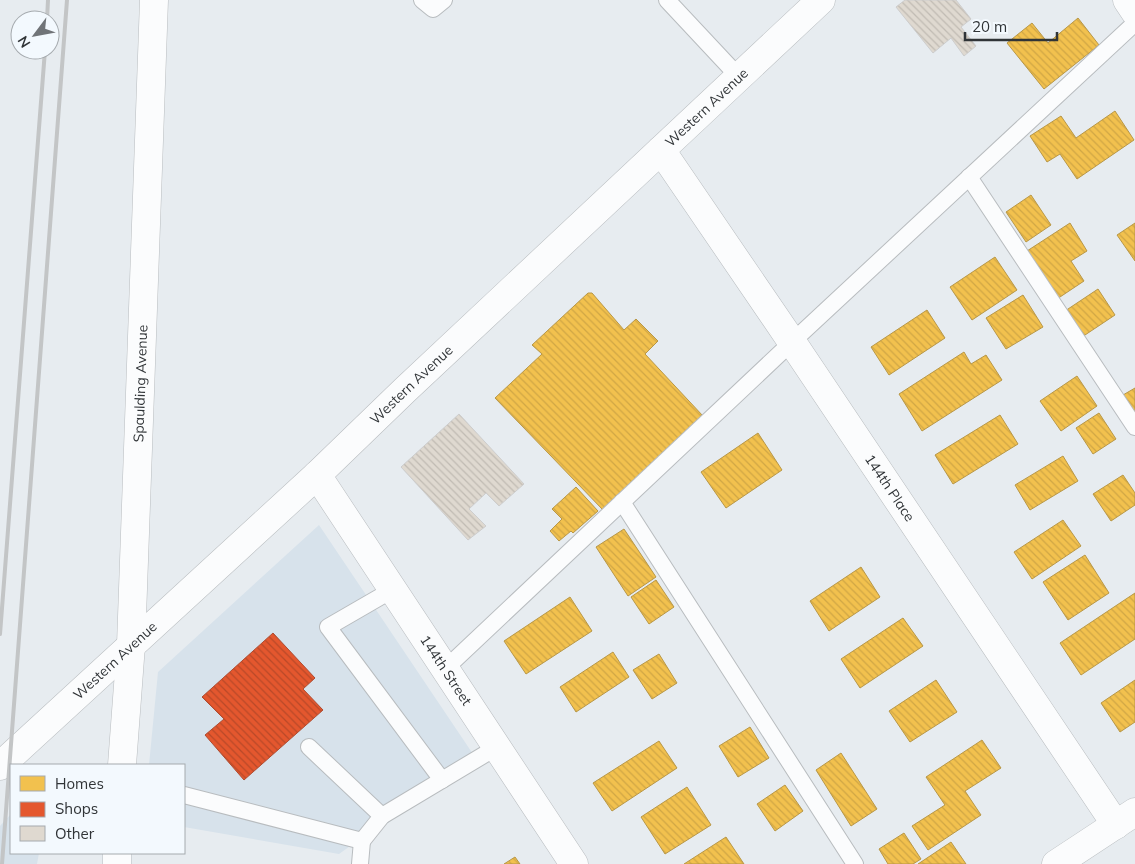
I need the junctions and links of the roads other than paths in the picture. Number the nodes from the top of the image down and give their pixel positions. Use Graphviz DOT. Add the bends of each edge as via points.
graph roads {
  1 [pos="154,0"];
  2 [pos="422,0"];
  3 [pos="444,0"];
  4 [pos="667,0"];
  5 [pos="821,0"];
  6 [pos="1127,0"];
  7 [pos="1135,12"];
  8 [pos="1135,23"];
  9 [pos="739,77"];
  10 [pos="661,150"];
  11 [pos="969,177"];
  12 [pos="792,342"];
  13 [pos="1135,427"];
  14 [pos="316,475"];
  15 [pos="622,502"];
  16 [pos="392,590"];
  17 [pos="132,645"];
  18 [pos="445,668"];
  19 [pos="309,747"];
  20 [pos="497,747"];
  21 [pos="122,764"];
  22 [pos="0,766"];
  23 [pos="442,780"];
  24 [pos="185,795"];
  25 [pos="382,816"];
  26 [pos="1125,819"];
  27 [pos="362,841"];
  28 [pos="360,864"];
  29 [pos="574,864"];
  30 [pos="855,864"];
  31 [pos="1056,864"];
  1 -- 17 [label="street, Spaulding Avenue"];
  2 -- 3 [label="lane" via="433,9"];
  4 -- 9 [label="lane"];
  5 -- 9 [label="street, Western Avenue"];
  6 -- 7 [label="street"];
  8 -- 11 [label="lane"];
  9 -- 10 [label="street, Western Avenue"];
  10 -- 12 [label="street, 144th Place"];
  10 -- 14 [label="street, Western Avenue"];
  11 -- 12 [label="lane"];
  11 -- 13 [label="lane"];
  12 -- 15 [label="lane"];
  12 -- 26 [label="street, 144th Place"];
  14 -- 16 [label="street, 144th Street"];
  14 -- 17 [label="street, Western Avenue"];
  15 -- 18 [label="lane"];
  15 -- 30 [label="lane"];
  16 -- 18 [label="street, 144th Street"];
  16 -- 23 [label="lane" via="328,627"];
  17 -- 21 [label="street, Spaulding Avenue"];
  17 -- 22 [label="street, Western Avenue"];
  18 -- 20 [label="street, 144th Street"];
  19 -- 25 [label="lane"];
  20 -- 23 [label="lane"];
  20 -- 29 [label="street, 144th Street"];
  23 -- 25 [label="lane"];
  24 -- 27 [label="lane"];
  25 -- 27 [label="lane"];
  26 -- 31 [label="street"];
  27 -- 28 [label="lane"];
}
